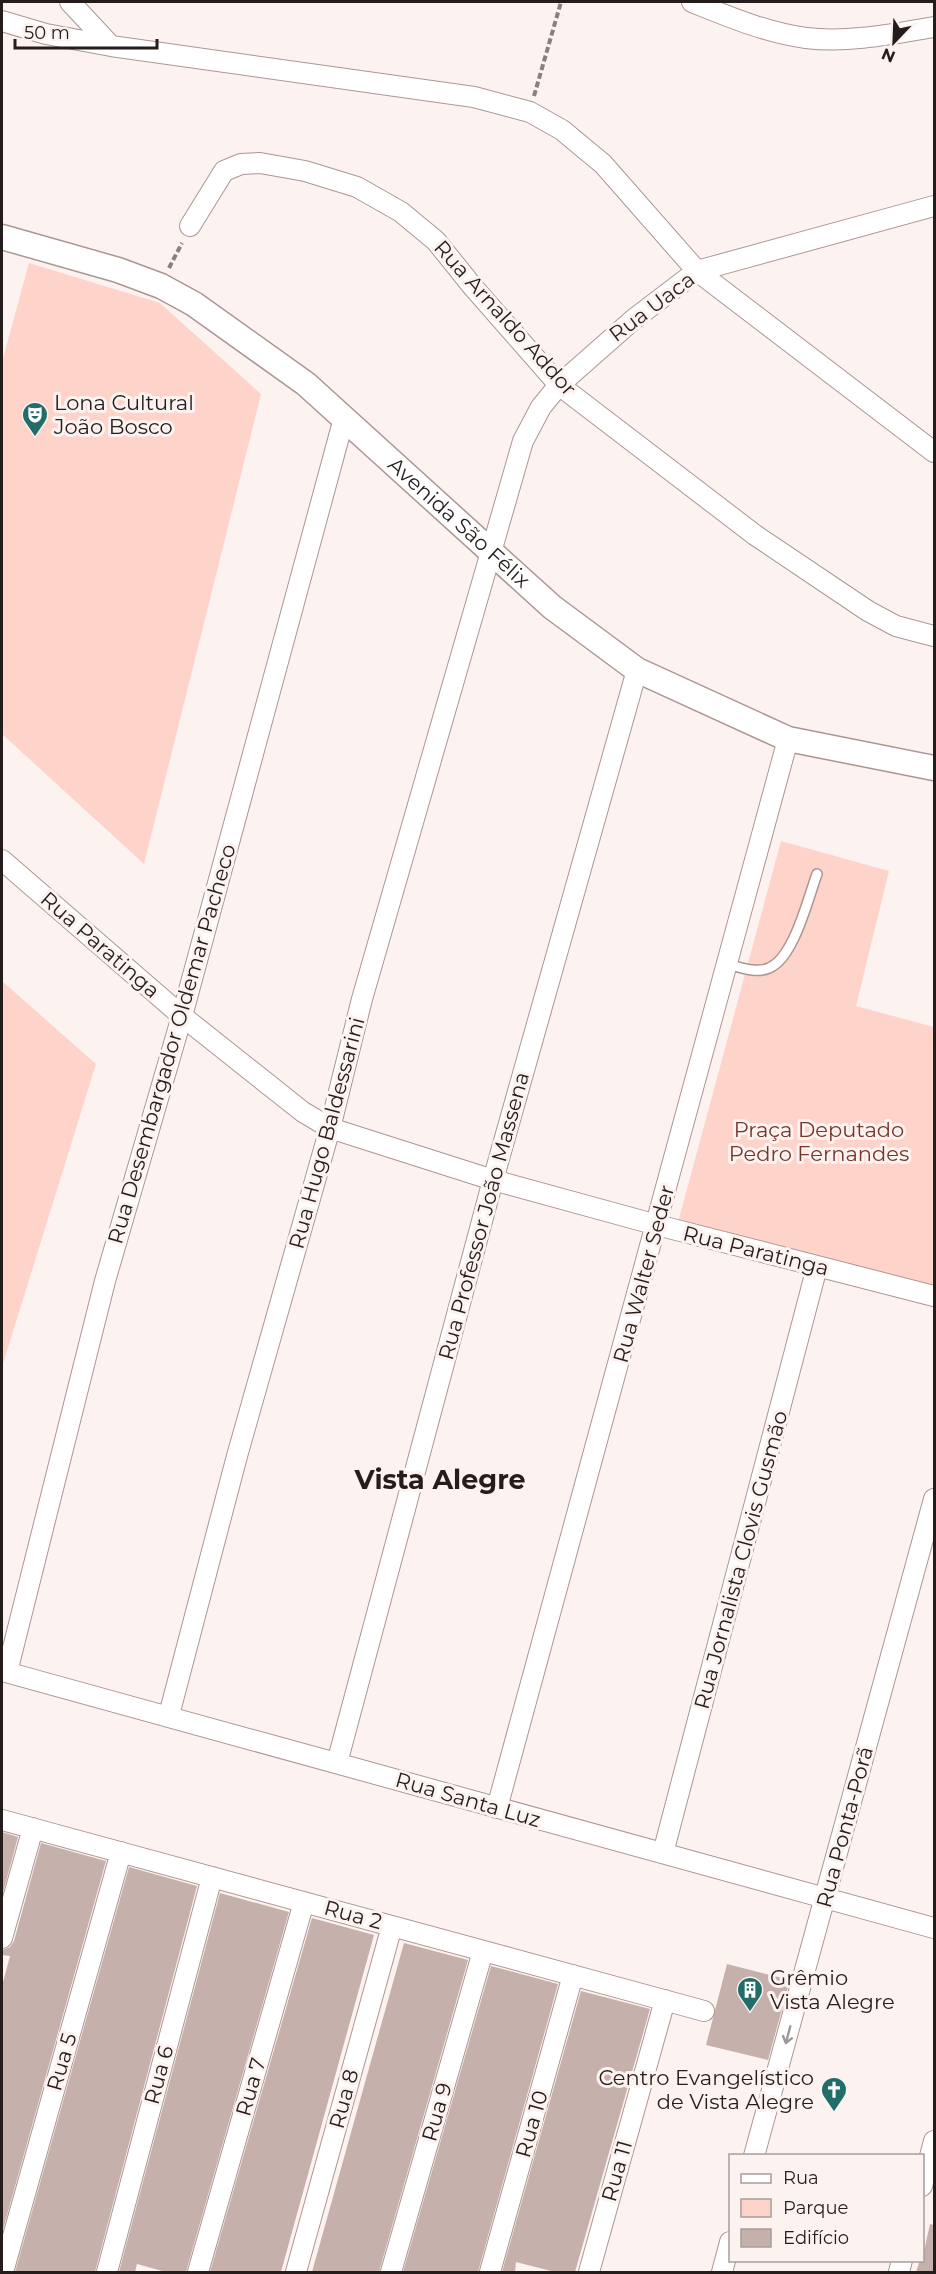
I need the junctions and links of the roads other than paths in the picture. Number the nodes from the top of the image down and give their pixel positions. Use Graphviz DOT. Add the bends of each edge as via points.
graph roads {
  1 [pos="70,2"];
  2 [pos="692,2"];
  3 [pos="2,21"];
  4 [pos="934,27"];
  5 [pos="111,46"];
  6 [pos="934,206"];
  7 [pos="190,226"];
  8 [pos="2,237"];
  9 [pos="697,271"];
  10 [pos="559,385"];
  11 [pos="344,418"];
  12 [pos="934,452"];
  13 [pos="491,552"];
  14 [pos="934,636"];
  15 [pos="637,670"];
  16 [pos="788,739"];
  17 [pos="934,768"];
  18 [pos="2,860"];
  19 [pos="818,874"];
  20 [pos="727,964"];
  21 [pos="182,1016"];
  22 [pos="330,1128"];
  23 [pos="493,1180"];
  24 [pos="657,1225"];
  25 [pos="817,1267"];
  26 [pos="934,1296"];
  27 [pos="934,1499"];
  28 [pos="4,1671"];
  29 [pos="169,1715"];
  30 [pos="337,1763"];
  31 [pos="497,1809"];
  32 [pos="2,1820"];
  33 [pos="33,1828"];
  34 [pos="121,1852"];
  35 [pos="663,1853"];
  36 [pos="212,1877"];
  37 [pos="826,1898"];
  38 [pos="304,1902"];
  39 [pos="392,1926"];
  40 [pos="934,1928"];
  41 [pos="2,1938"];
  42 [pos="483,1951"];
  43 [pos="573,1975"];
  44 [pos="665,2000"];
  45 [pos="704,2011"];
  46 [pos="934,2141"];
  47 [pos="755,2154"];
  48 [pos="924,2178"];
  49 [pos="729,2246"];
  50 [pos="3,2272"];
  51 [pos="107,2272"];
  52 [pos="198,2272"];
  53 [pos="296,2272"];
  54 [pos="391,2272"];
  55 [pos="490,2272"];
  56 [pos="589,2272"];
  57 [pos="722,2272"];
  1 -- 5 [label="street"];
  2 -- 4 [label="street" via="804,38 839,39"];
  3 -- 5 [label="street"];
  5 -- 9 [label="street" via="474,97 530,112 562,130 603,164"];
  6 -- 9 [label="street, Rua Uaca"];
  7 -- 10 [label="street, Rua Arnaldo Addor" via="224,171 241,164 305,171 357,187 401,212 436,241"];
  8 -- 11 [label="street, Avenida São Félix" via="118,270 194,303 306,384"];
  9 -- 10 [label="street, Rua Uaca"];
  9 -- 12 [label="street"];
  10 -- 13 [label="street, Rua Uaca" via="540,407 523,441"];
  10 -- 14 [label="street, Rua Arnaldo Addor" via="755,535 868,611 917,634"];
  11 -- 13 [label="street, Avenida São Félix"];
  11 -- 21 [label="street, Rua Desembargador Oldemar Pacheco"];
  13 -- 15 [label="street, Avenida São Félix" via="552,607"];
  13 -- 22 [label="street, Rua Hugo Baldessarini" via="392,892"];
  15 -- 16 [label="street, Avenida São Félix"];
  15 -- 23 [label="street, Rua Professor João Massena"];
  16 -- 17 [label="street, Avenida São Félix"];
  16 -- 20 [label="street, Rua Walter Seder"];
  18 -- 21 [label="street, Rua Paratinga"];
  19 -- 20 [label="lane" via="781,961 768,969 753,970"];
  20 -- 24 [label="street, Rua Walter Seder"];
  21 -- 22 [label="street, Rua Paratinga" via="303,1112"];
  21 -- 28 [label="street, Rua Desembargador Oldemar Pacheco" via="105,1281"];
  22 -- 23 [label="street, Rua Paratinga"];
  22 -- 29 [label="street, Rua Hugo Baldessarini"];
  23 -- 24 [label="street, Rua Paratinga"];
  23 -- 30 [label="street, Rua Professor João Massena"];
  24 -- 25 [label="street, Rua Paratinga"];
  24 -- 31 [label="street, Rua Walter Seder"];
  25 -- 26 [label="street, Rua Paratinga"];
  25 -- 35 [label="street, Rua Jornalista Clovis Gusmão"];
  27 -- 37 [label="street, Rua Ponta-Porã"];
  28 -- 29 [label="street, Rua Santa Luz"];
  29 -- 30 [label="street, Rua Santa Luz"];
  30 -- 31 [label="street, Rua Santa Luz"];
  31 -- 35 [label="street, Rua Santa Luz"];
  32 -- 33 [label="street, Rua 2"];
  33 -- 34 [label="street, Rua 2"];
  33 -- 41 [label="street"];
  34 -- 36 [label="street, Rua 2"];
  34 -- 50 [label="street, Rua 5"];
  35 -- 37 [label="street, Rua Santa Luz"];
  36 -- 38 [label="street, Rua 2"];
  36 -- 51 [label="street, Rua 6"];
  37 -- 40 [label="street, Rua Santa Luz"];
  37 -- 47 [label="street, Rua Ponta-Porã, one-way"];
  38 -- 39 [label="street, Rua 2"];
  38 -- 52 [label="street, Rua 7"];
  39 -- 42 [label="street, Rua 2"];
  39 -- 53 [label="street, Rua 8"];
  42 -- 43 [label="street, Rua 2"];
  42 -- 54 [label="street, Rua 9"];
  43 -- 44 [label="street, Rua 2"];
  43 -- 55 [label="street, Rua 10"];
  44 -- 45 [label="street, Rua 2"];
  44 -- 56 [label="street, Rua 11"];
  46 -- 48 [label="street"];
  49 -- 57 [label="street"];
}
